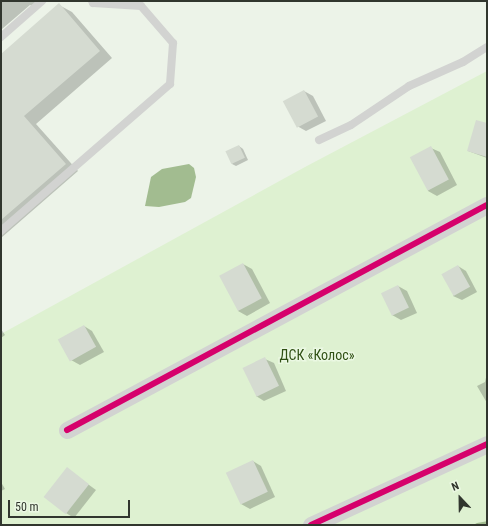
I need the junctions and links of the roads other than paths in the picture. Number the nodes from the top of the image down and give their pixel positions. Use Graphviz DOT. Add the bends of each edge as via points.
graph roads {
  1 [pos="42,1"];
  2 [pos="92,1"];
  3 [pos="1,37"];
  4 [pos="487,47"];
  5 [pos="319,140"];
  6 [pos="487,205"];
  7 [pos="1,231"];
  8 [pos="67,430"];
  9 [pos="487,444"];
  10 [pos="311,525"];
  1 -- 3 [label="lane"];
  2 -- 7 [label="lane" via="141,6 173,43 170,84"];
  4 -- 5 [label="lane" via="463,62 409,86 351,124"];
  6 -- 8 [label="street"];
  9 -- 10 [label="street"];
}
